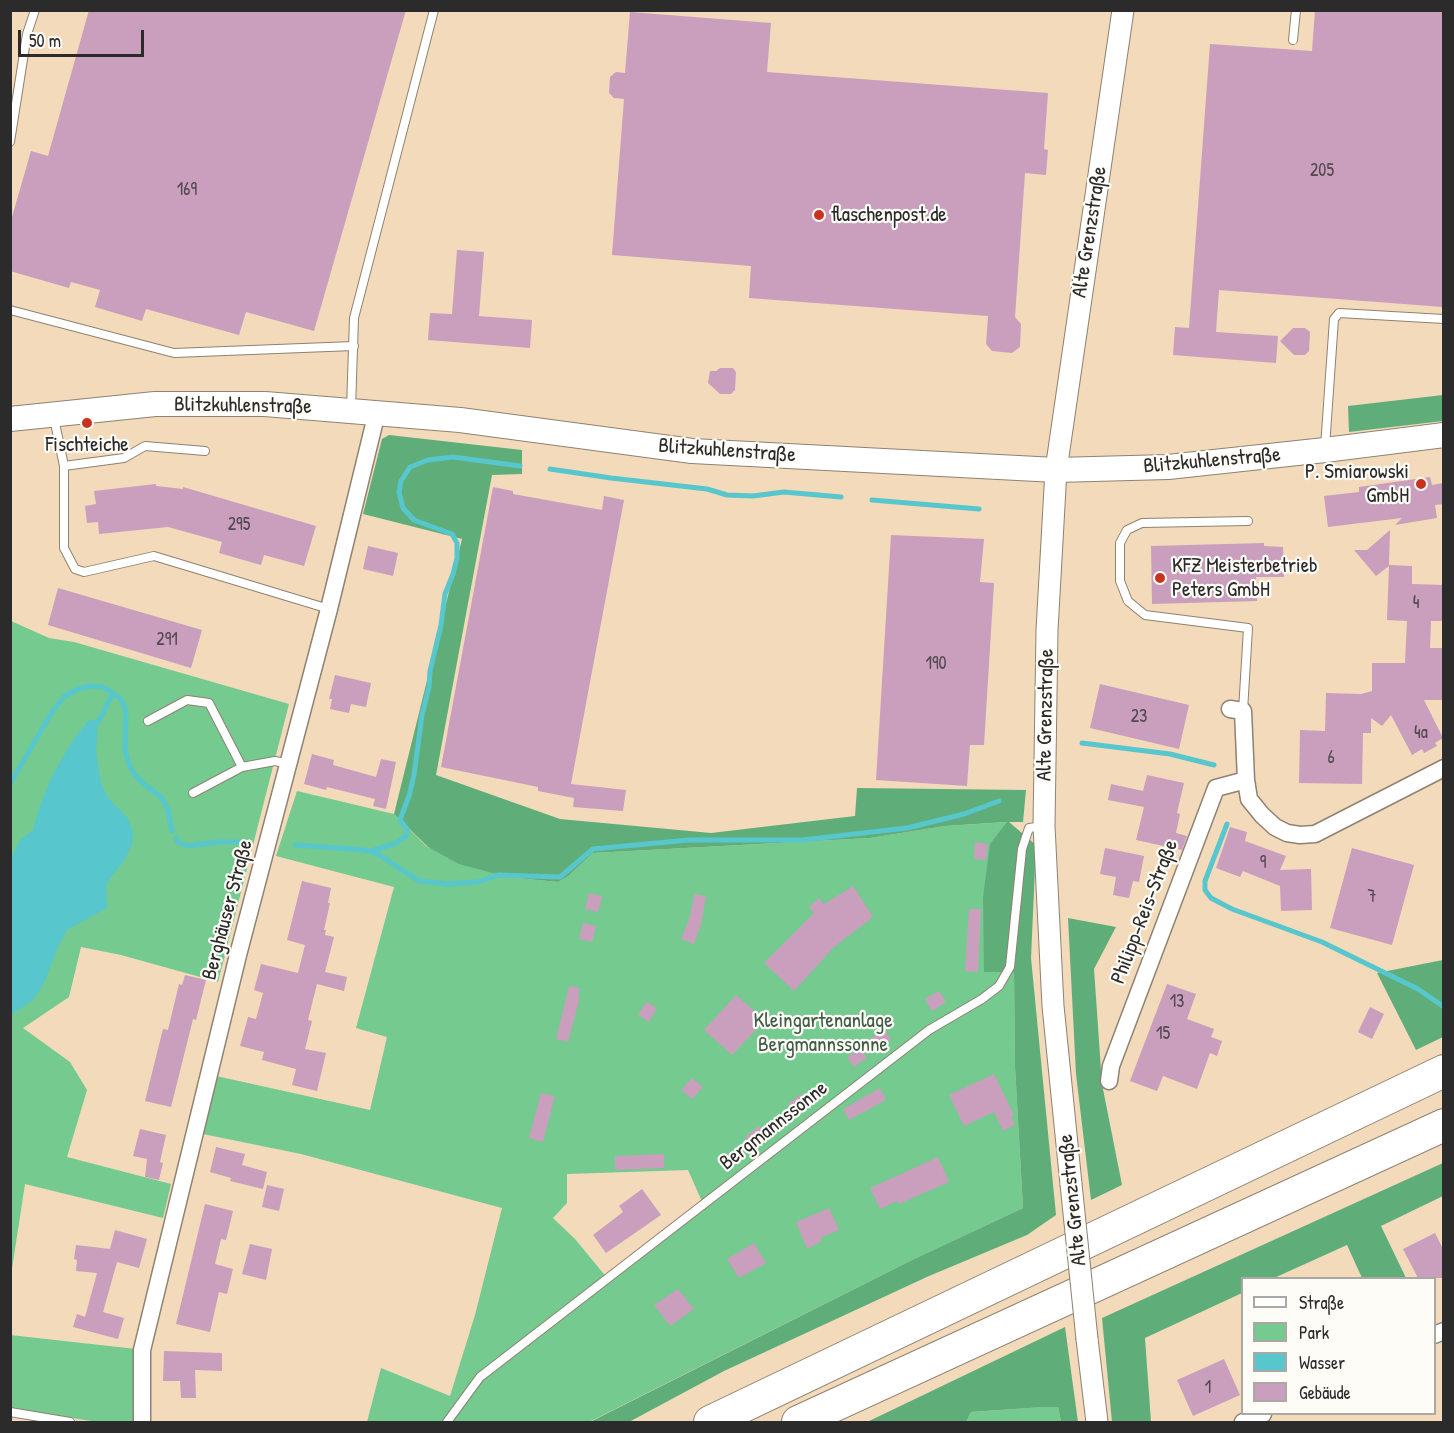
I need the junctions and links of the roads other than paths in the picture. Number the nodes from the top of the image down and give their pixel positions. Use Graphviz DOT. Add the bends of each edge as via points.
graph roads {
  1 [pos="35,10"];
  2 [pos="434,10"];
  3 [pos="1123,10"];
  4 [pos="1296,10"];
  5 [pos="1293,40"];
  6 [pos="10,142"];
  7 [pos="10,310"];
  8 [pos="1443,319"];
  9 [pos="354,346"];
  10 [pos="351,410"];
  11 [pos="377,412"];
  12 [pos="54,414"];
  13 [pos="10,419"];
  14 [pos="1443,435"];
  15 [pos="1325,450"];
  16 [pos="205,451"];
  17 [pos="64,466"];
  18 [pos="1056,470"];
  19 [pos="1248,521"];
  20 [pos="329,609"];
  21 [pos="1236,710"];
  22 [pos="148,721"];
  23 [pos="290,764"];
  24 [pos="242,767"];
  25 [pos="1443,768"];
  26 [pos="1246,780"];
  27 [pos="193,793"];
  28 [pos="1044,826"];
  29 [pos="1443,1071"];
  30 [pos="1108,1081"];
  31 [pos="1443,1125"];
  32 [pos="10,1412"];
  33 [pos="1259,1415"];
  34 [pos="70,1422"];
  35 [pos="142,1422"];
  36 [pos="447,1422"];
  37 [pos="710,1422"];
  38 [pos="798,1422"];
  39 [pos="1097,1422"];
  40 [pos="1243,1422"];
  1 -- 6 [label="lane" via="27,34"];
  2 -- 9 [label="lane" via="354,318"];
  3 -- 18 [label="street, Alte Grenzstraße"];
  4 -- 5 [label="lane"];
  7 -- 9 [label="lane" via="174,353"];
  8 -- 15 [label="lane" via="1339,313 1334,319"];
  9 -- 10 [label="lane"];
  10 -- 11 [label="main road, Blitzkuhlenstraße"];
  10 -- 12 [label="main road, Blitzkuhlenstraße" via="265,404 155,404"];
  11 -- 18 [label="main road, Blitzkuhlenstraße" via="692,451"];
  11 -- 20 [label="street, Berghäuser Straße"];
  12 -- 13 [label="main road, Blitzkuhlenstraße"];
  12 -- 17 [label="lane"];
  14 -- 15 [label="main road, Blitzkuhlenstraße"];
  15 -- 18 [label="main road, Blitzkuhlenstraße" via="1168,467"];
  16 -- 17 [label="lane" via="145,446 124,458"];
  17 -- 20 [label="lane" via="64,548 75,568 84,572 154,556"];
  18 -- 28 [label="street, Alte Grenzstraße" via="1047,630"];
  19 -- 21 [label="lane" via="1142,523 1127,530 1120,543 1120,581 1128,601 1145,615 1248,628"];
  20 -- 23 [label="street, Berghäuser Straße"];
  21 -- 26 [label="street"];
  22 -- 24 [label="lane" via="187,700 209,703"];
  23 -- 24 [label="lane" via="275,761"];
  23 -- 35 [label="street, Berghäuser Straße" via="238,955 142,1350"];
  24 -- 27 [label="lane"];
  25 -- 26 [label="street" via="1328,828 1300,836 1275,827 1262,815 1249,799"];
  26 -- 30 [label="street, Philipp-Reis-Straße" via="1216,788"];
  28 -- 36 [label="lane, Bergmannssonne" via="1029,828 1022,849 1010,967 999,986 928,1030 480,1377"];
  28 -- 39 [label="street, Alte Grenzstraße, bridge" via="1053,1006"];
  29 -- 37 [label="highway"];
  31 -- 38 [label="highway"];
  32 -- 34 [label="lane"];
  33 -- 40 [label="street"];
}
